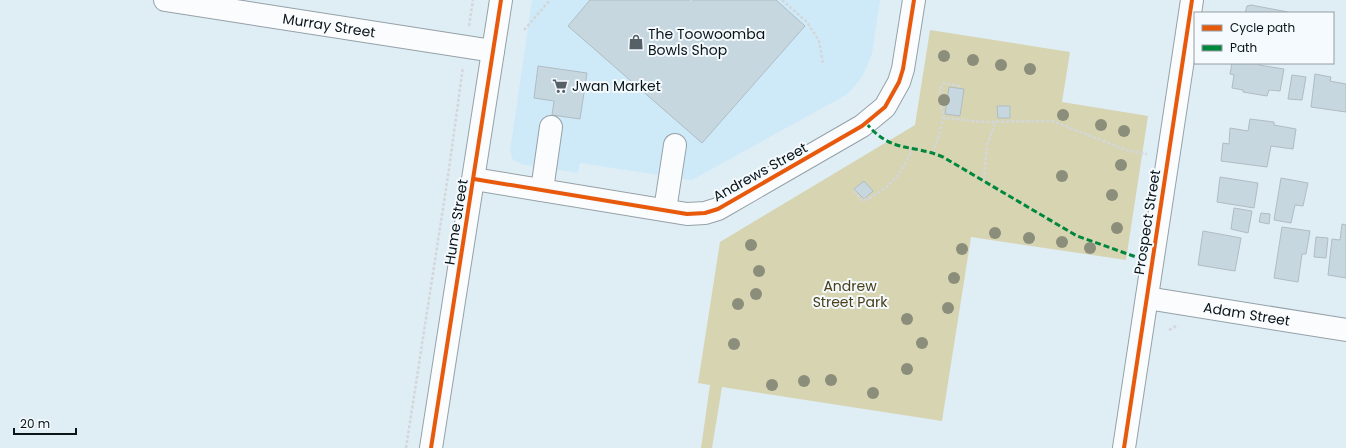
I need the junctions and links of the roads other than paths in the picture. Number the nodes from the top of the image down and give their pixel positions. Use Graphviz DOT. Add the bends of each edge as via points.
graph roads {
  1 [pos="165,0"];
  2 [pos="501,0"];
  3 [pos="914,0"];
  4 [pos="1192,0"];
  5 [pos="493,52"];
  6 [pos="551,127"];
  7 [pos="675,145"];
  8 [pos="474,179"];
  9 [pos="542,190"];
  10 [pos="665,210"];
  11 [pos="1147,298"];
  12 [pos="1346,330"];
  13 [pos="431,448"];
  14 [pos="1124,448"];
  1 -- 5 [label="street, Murray Street"];
  2 -- 5 [label="street, Hume Street"];
  3 -- 10 [label="street, Andrews Street" via="899,82 885,106 875,117 724,207 696,214"];
  4 -- 11 [label="street, Prospect Street"];
  5 -- 8 [label="street, Hume Street"];
  6 -- 9 [label="street"];
  7 -- 10 [label="street"];
  8 -- 9 [label="street, Andrews Street"];
  8 -- 13 [label="street, Hume Street"];
  9 -- 10 [label="street, Andrews Street"];
  11 -- 12 [label="street, Adam Street"];
  11 -- 14 [label="street, Prospect Street"];
}
